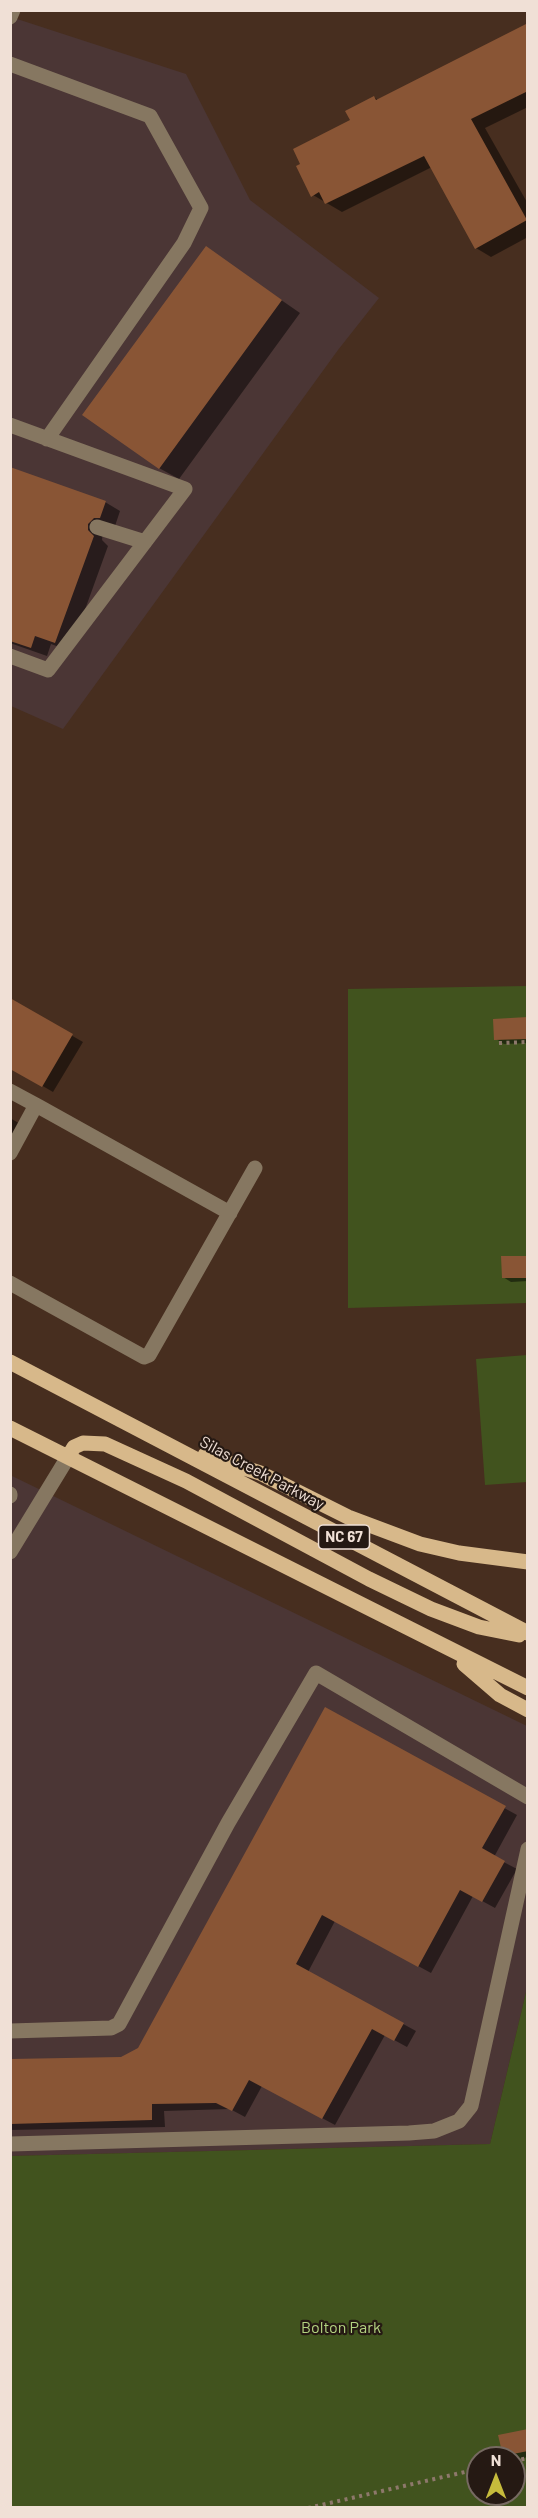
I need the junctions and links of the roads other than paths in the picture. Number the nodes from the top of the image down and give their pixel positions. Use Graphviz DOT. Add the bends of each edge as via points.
graph roads {
  1 [pos="13,10"];
  2 [pos="10,17"];
  3 [pos="10,64"];
  4 [pos="10,425"];
  5 [pos="47,439"];
  6 [pos="97,526"];
  7 [pos="146,542"];
  8 [pos="10,656"];
  9 [pos="10,1091"];
  10 [pos="36,1105"];
  11 [pos="10,1153"];
  12 [pos="255,1168"];
  13 [pos="230,1213"];
  14 [pos="10,1283"];
  15 [pos="10,1362"];
  16 [pos="10,1428"];
  17 [pos="161,1440"];
  18 [pos="68,1457"];
  19 [pos="10,1552"];
  20 [pos="528,1562"];
  21 [pos="528,1635"];
  22 [pos="449,1650"];
  23 [pos="528,1689"];
  24 [pos="528,1710"];
  25 [pos="528,1797"];
  26 [pos="528,1849"];
  27 [pos="10,2031"];
  28 [pos="10,2144"];
  1 -- 2 [label="lane"];
  3 -- 5 [label="lane" via="150,116 201,208 184,243"];
  4 -- 5 [label="lane"];
  5 -- 7 [label="lane" via="185,489"];
  6 -- 7 [label="lane"];
  7 -- 8 [label="lane" via="48,670"];
  9 -- 10 [label="lane"];
  10 -- 11 [label="lane"];
  10 -- 13 [label="lane"];
  12 -- 13 [label="lane"];
  13 -- 14 [label="lane" via="144,1357"];
  15 -- 17 [label="main road, Silas Creek Parkway / NC 67"];
  16 -- 18 [label="main road"];
  17 -- 20 [label="main road" via="260,1473 348,1517 420,1544"];
  17 -- 21 [label="main road, Silas Creek Parkway / NC 67"];
  18 -- 19 [label="lane"];
  18 -- 21 [label="main road" via="74,1447 83,1443 105,1444 186,1481 431,1609 479,1627"];
  18 -- 22 [label="main road"];
  22 -- 23 [label="main road"];
  22 -- 24 [label="main road" via="500,1695"];
  25 -- 27 [label="lane" via="316,1673 228,1823 119,2024 111,2028"];
  26 -- 28 [label="lane" via="471,2106 459,2121 434,2131 409,2133"];
}
